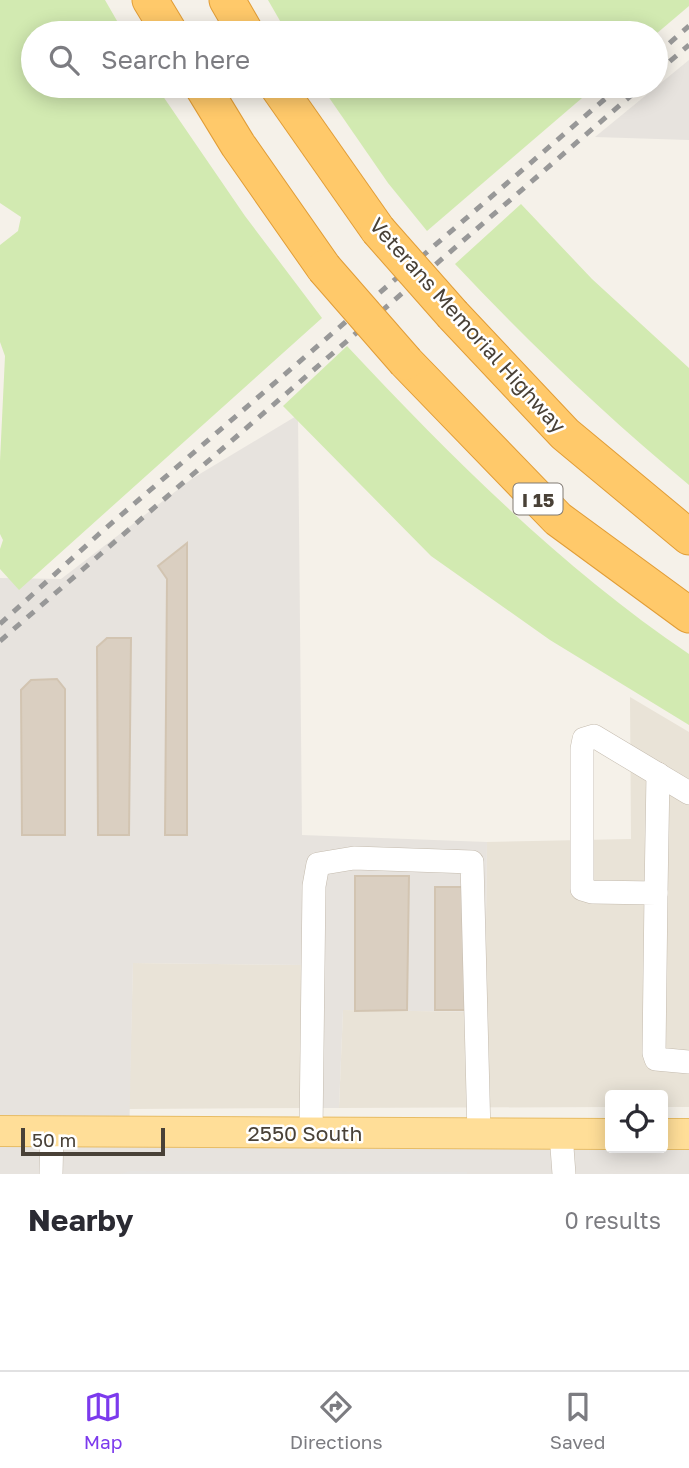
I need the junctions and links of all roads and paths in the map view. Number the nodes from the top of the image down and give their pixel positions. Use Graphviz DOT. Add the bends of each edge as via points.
graph roads {
  1 [pos="150,0"];
  2 [pos="227,0"];
  3 [pos="163,21"];
  4 [pos="239,21"];
  5 [pos="209,98"];
  6 [pos="284,98"];
  7 [pos="689,537"];
  8 [pos="689,615"];
  9 [pos="658,774"];
  10 [pos="689,793"];
  11 [pos="656,893"];
  12 [pos="689,1062"];
  13 [pos="0,1131"];
  14 [pos="52,1132"];
  15 [pos="311,1133"];
  16 [pos="479,1134"];
  17 [pos="561,1134"];
  18 [pos="605,1134"];
  19 [pos="668,1134"];
  20 [pos="689,1134"];
  21 [pos="51,1174"];
  22 [pos="564,1174"];
  1 -- 3 [label="highway"];
  2 -- 4 [label="highway"];
  5 -- 8 [label="highway, I 15, bridge" via="324,268 405,362 558,519"];
  6 -- 7 [label="highway, Veterans Memorial Highway, bridge" via="378,230 453,315 565,434"];
  9 -- 10 [label="street"];
  9 -- 11 [label="street"];
  9 -- 11 [label="street" via="594,736 584,739 582,889"];
  11 -- 12 [label="street" via="654,1053 664,1062"];
  13 -- 14 [label="main road, 2550 South"];
  14 -- 15 [label="main road, 2550 South"];
  14 -- 21 [label="street"];
  15 -- 16 [label="main road, 2550 South"];
  15 -- 16 [label="street" via="318,864 361,858 472,862"];
  16 -- 17 [label="main road, 2550 South"];
  17 -- 18 [label="main road, 2550 South"];
  17 -- 22 [label="street"];
  19 -- 20 [label="main road"];
}
